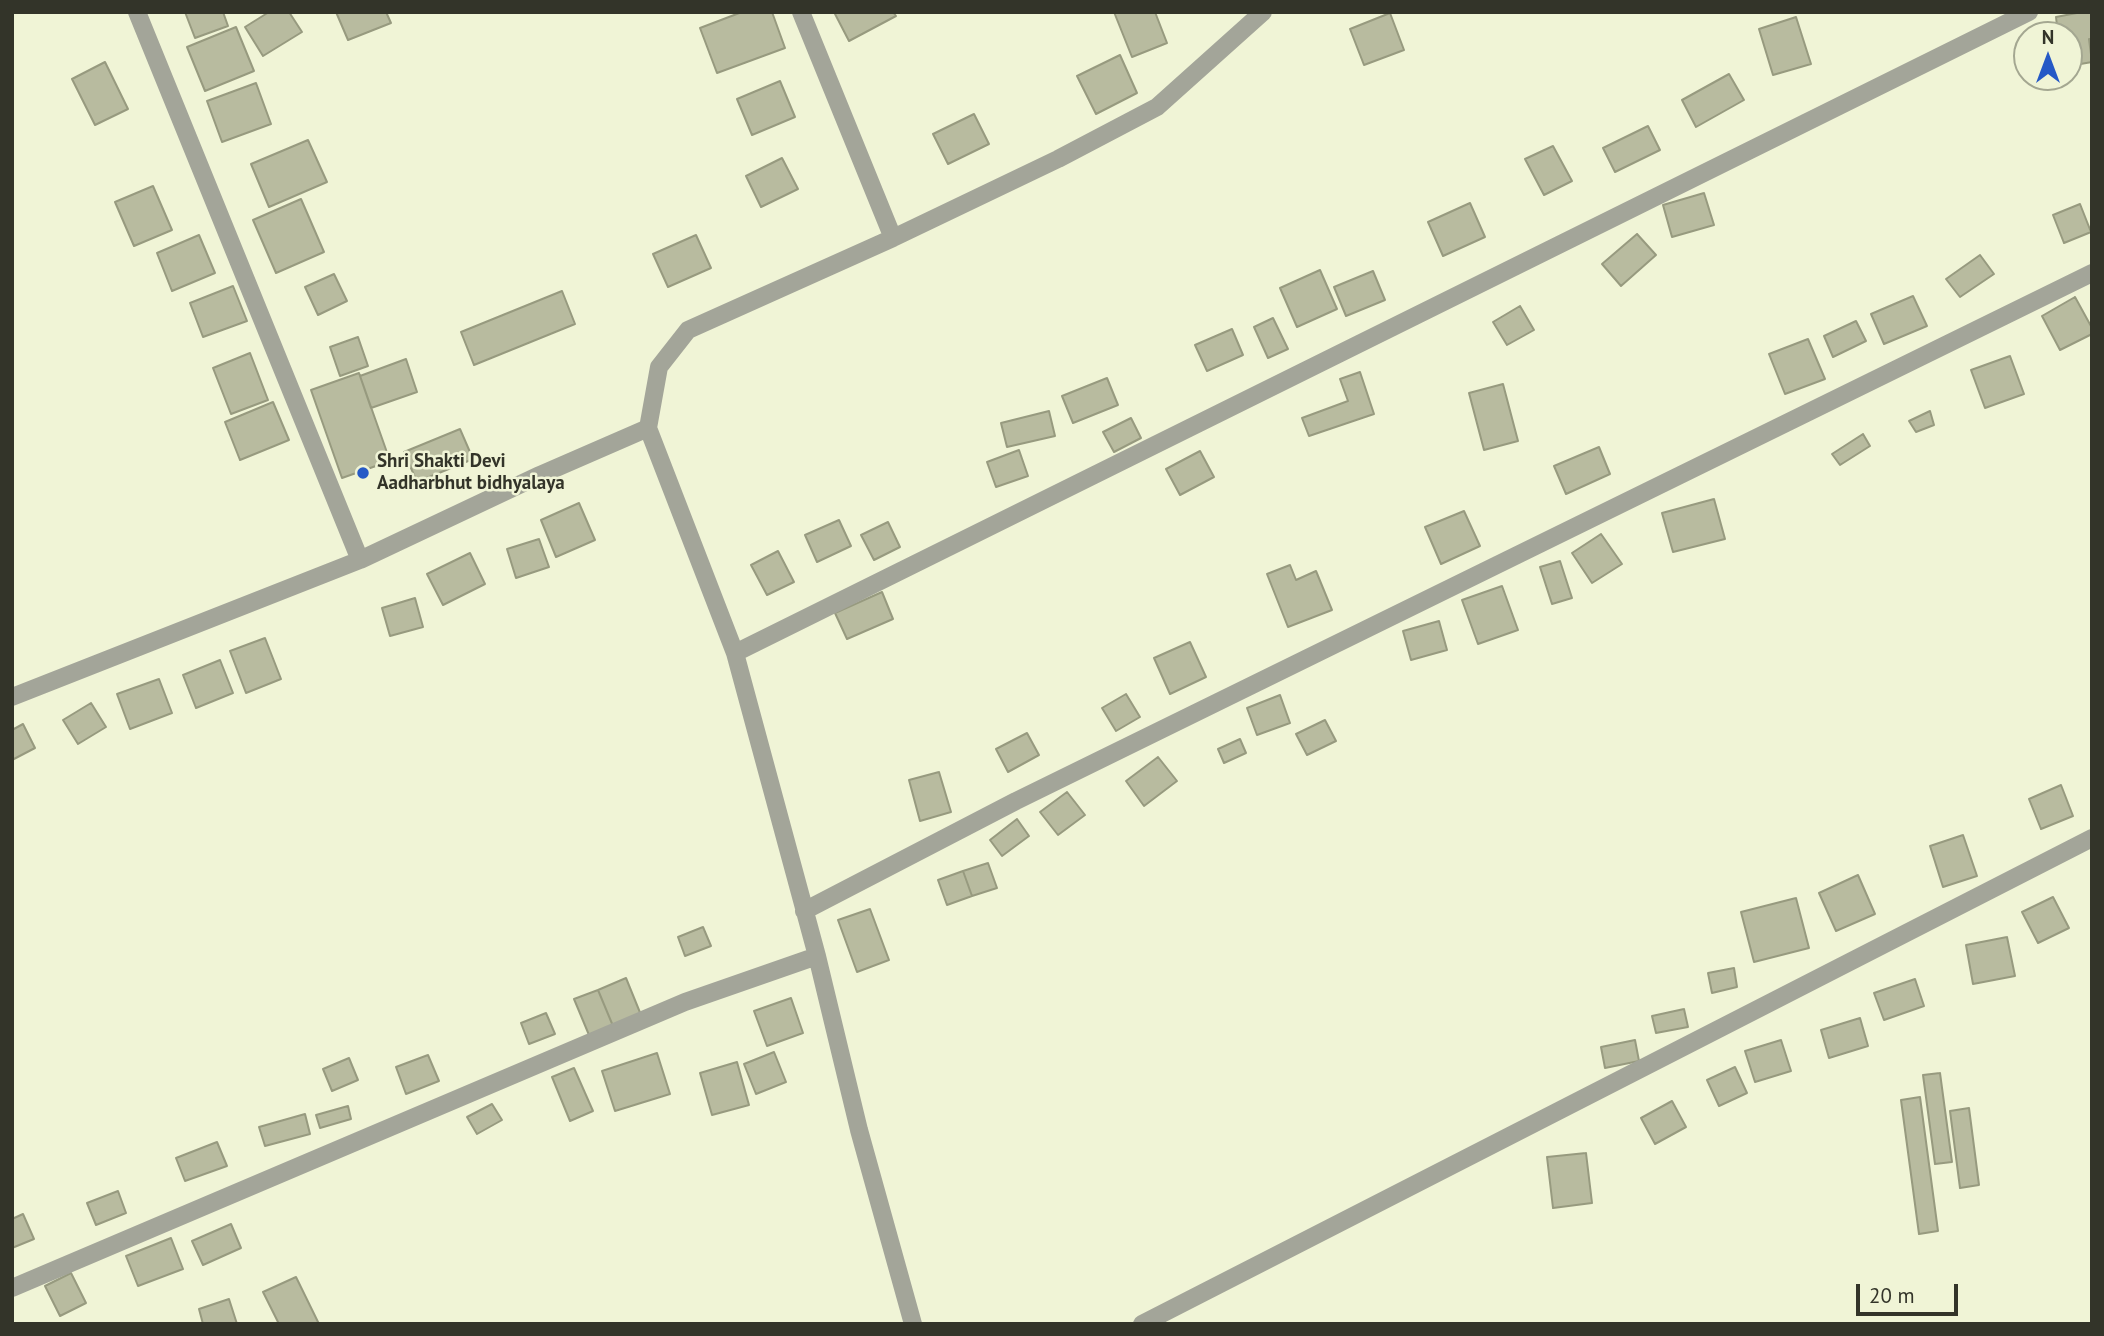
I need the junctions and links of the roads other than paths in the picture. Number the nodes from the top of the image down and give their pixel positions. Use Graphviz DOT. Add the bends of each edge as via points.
graph roads {
  1 [pos="137,12"];
  2 [pos="801,12"];
  3 [pos="1263,12"];
  4 [pos="2029,12"];
  5 [pos="893,238"];
  6 [pos="2092,273"];
  7 [pos="648,428"];
  8 [pos="360,560"];
  9 [pos="735,653"];
  10 [pos="12,697"];
  11 [pos="2092,838"];
  12 [pos="804,911"];
  13 [pos="817,956"];
  14 [pos="12,1288"];
  15 [pos="913,1324"];
  16 [pos="1142,1324"];
  1 -- 8 [label="street"];
  2 -- 5 [label="street"];
  3 -- 5 [label="street" via="1157,107"];
  4 -- 9 [label="street"];
  5 -- 7 [label="street" via="688,330 659,367"];
  6 -- 12 [label="street" via="1016,801"];
  7 -- 8 [label="street"];
  7 -- 9 [label="street"];
  8 -- 10 [label="street"];
  9 -- 12 [label="street"];
  11 -- 16 [label="street"];
  12 -- 13 [label="street"];
  13 -- 14 [label="street" via="685,1002"];
  13 -- 15 [label="street"];
}
